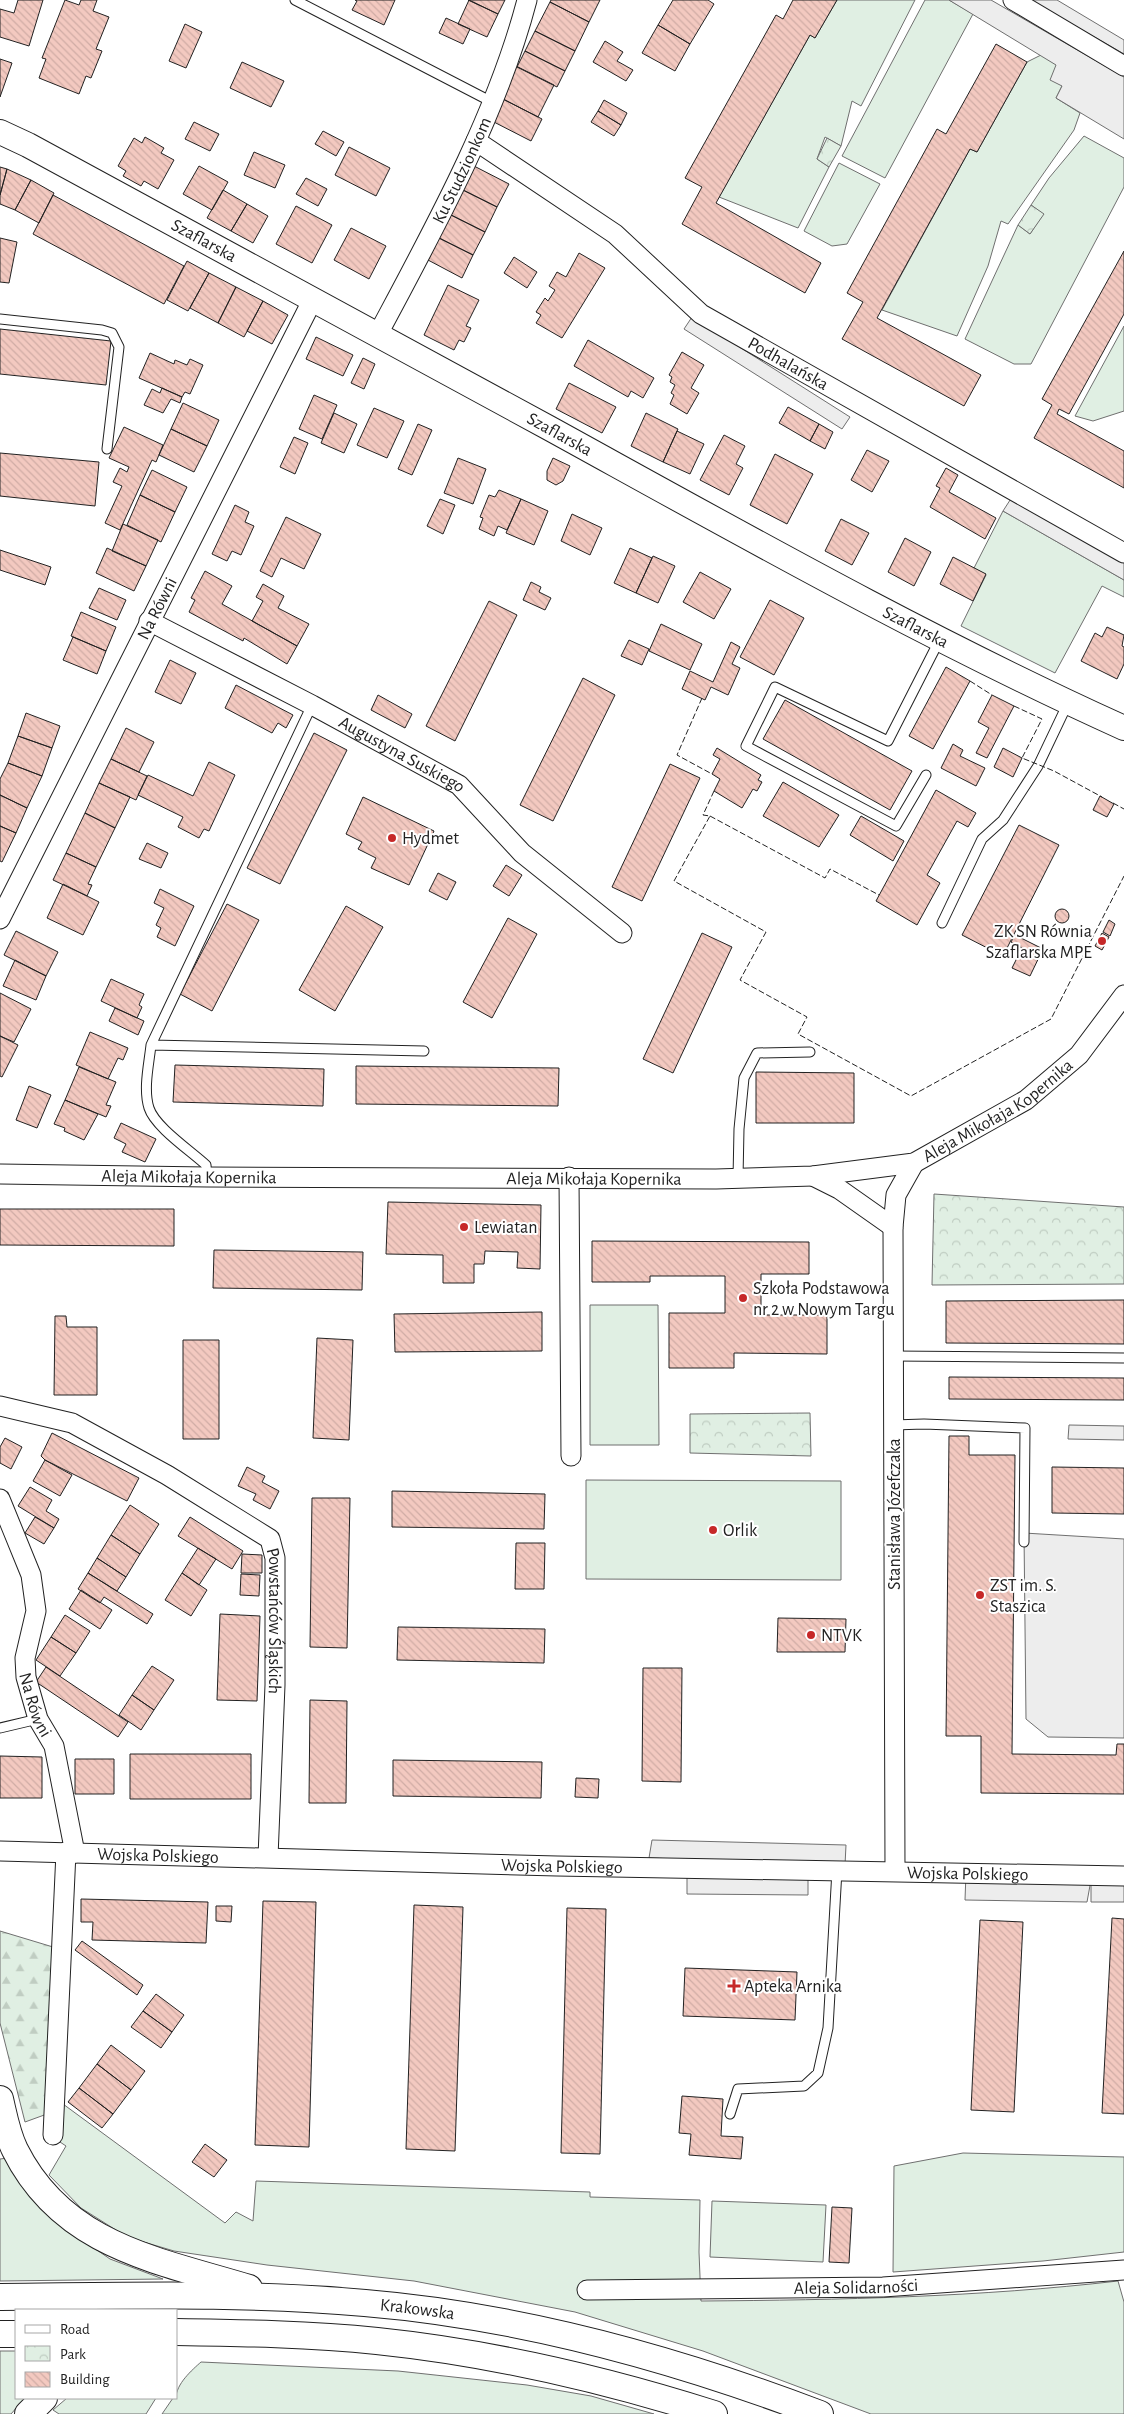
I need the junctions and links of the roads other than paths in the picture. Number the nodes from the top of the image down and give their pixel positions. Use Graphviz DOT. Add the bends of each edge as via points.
graph roads {
  1 [pos="294,0"];
  2 [pos="527,0"];
  3 [pos="1013,0"];
  4 [pos="1124,66"];
  5 [pos="492,102"];
  6 [pos="0,132"];
  7 [pos="476,142"];
  8 [pos="313,299"];
  9 [pos="0,318"];
  10 [pos="378,334"];
  11 [pos="107,449"];
  12 [pos="1124,553"];
  13 [pos="149,621"];
  14 [pos="940,639"];
  15 [pos="1068,702"];
  16 [pos="312,705"];
  17 [pos="1124,728"];
  18 [pos="926,775"];
  19 [pos="0,919"];
  20 [pos="942,923"];
  21 [pos="622,933"];
  22 [pos="1124,995"];
  23 [pos="151,1045"];
  24 [pos="424,1051"];
  25 [pos="810,1052"];
  26 [pos="914,1163"];
  27 [pos="0,1174"];
  28 [pos="813,1176"];
  29 [pos="207,1177"];
  30 [pos="569,1177"];
  31 [pos="738,1178"];
  32 [pos="893,1227"];
  33 [pos="893,1356"];
  34 [pos="1124,1358"];
  35 [pos="0,1406"];
  36 [pos="894,1426"];
  37 [pos="571,1456"];
  38 [pos="0,1499"];
  39 [pos="1024,1542"];
  40 [pos="38,1719"];
  41 [pos="0,1728"];
  42 [pos="0,1851"];
  43 [pos="70,1853"];
  44 [pos="268,1857"];
  45 [pos="837,1870"];
  46 [pos="895,1871"];
  47 [pos="1124,1876"];
  48 [pos="0,2099"];
  49 [pos="730,2114"];
  50 [pos="53,2135"];
  51 [pos="1124,2270"];
  52 [pos="587,2290"];
  53 [pos="0,2297"];
  54 [pos="281,2298"];
  55 [pos="178,2332"];
  56 [pos="235,2333"];
  57 [pos="0,2334"];
  58 [pos="15,2334"];
  59 [pos="178,2345"];
  60 [pos="43,2399"];
  61 [pos="28,2414"];
  62 [pos="714,2414"];
  63 [pos="820,2414"];
  1 -- 5 [label="lane"];
  2 -- 5 [label="street, Ku Studzionkom" via="519,32"];
  3 -- 4 [label="street"];
  5 -- 7 [label="street, Ku Studzionkom"];
  6 -- 8 [label="street, Szaflarska"];
  7 -- 10 [label="street, Ku Studzionkom"];
  7 -- 12 [label="street, Podhalańska" via="615,234 702,314"];
  8 -- 10 [label="street, Szaflarska"];
  8 -- 13 [label="street, Na Równi"];
  9 -- 11 [label="lane" via="112,333 119,347"];
  10 -- 14 [label="street, Szaflarska"];
  13 -- 16 [label="street, Augustyna Suskiego"];
  13 -- 19 [label="street, Na Równi"];
  14 -- 15 [label="street, Szaflarska"];
  14 -- 18 [label="lane" via="888,741 776,686 746,746 896,826"];
  15 -- 17 [label="street, Szaflarska"];
  15 -- 20 [label="lane" via="1038,766 1003,820 982,839"];
  16 -- 21 [label="street, Augustyna Suskiego" via="459,785 522,853"];
  16 -- 23 [label="lane"];
  22 -- 26 [label="street, Aleja Mikołaja Kopernika" via="1079,1055 1026,1100"];
  23 -- 24 [label="lane"];
  23 -- 29 [label="lane" via="148,1107 155,1120 206,1165"];
  25 -- 31 [label="lane" via="757,1053 744,1078"];
  26 -- 28 [label="street, Aleja Mikołaja Kopernika"];
  26 -- 32 [label="street, Stanisława Józefczaka" via="896,1195"];
  27 -- 29 [label="street, Aleja Mikołaja Kopernika"];
  28 -- 31 [label="street, Aleja Mikołaja Kopernika"];
  28 -- 32 [label="street" via="839,1189"];
  29 -- 30 [label="street, Aleja Mikołaja Kopernika"];
  30 -- 31 [label="street, Aleja Mikołaja Kopernika"];
  30 -- 37 [label="street"];
  32 -- 33 [label="street, Stanisława Józefczaka"];
  33 -- 34 [label="lane"];
  33 -- 36 [label="street, Stanisława Józefczaka"];
  35 -- 44 [label="street, Powstańców Śląskich" via="72,1423 270,1539 276,1558"];
  36 -- 39 [label="lane" via="1025,1428"];
  36 -- 46 [label="street, Stanisława Józefczaka"];
  38 -- 40 [label="street, Na Równi" via="31,1575 36,1611 25,1658 26,1677"];
  40 -- 41 [label="lane"];
  40 -- 43 [label="street, Na Równi" via="54,1746"];
  42 -- 43 [label="street, Wojska Polskiego"];
  43 -- 44 [label="street, Wojska Polskiego"];
  43 -- 50 [label="street, Na Równi"];
  44 -- 45 [label="street, Wojska Polskiego"];
  45 -- 46 [label="street, Wojska Polskiego"];
  45 -- 49 [label="lane" via="828,2028 818,2073 804,2086 738,2090"];
  46 -- 47 [label="street, Wojska Polskiego"];
  48 -- 54 [label="main road" via="14,2149 32,2178 74,2220 120,2248"];
  51 -- 52 [label="street, Aleja Solidarności" via="883,2287"];
  53 -- 54 [label="main road, Krakowska"];
  54 -- 63 [label="main road, Krakowska" via="433,2310 542,2330 679,2365"];
  55 -- 56 [label="main road, Krakowska"];
  56 -- 59 [label="main road"];
  56 -- 62 [label="main road, Krakowska" via="376,2340 485,2356 574,2374"];
  57 -- 58 [label="main road"];
  60 -- 61 [label="main road"];
}
